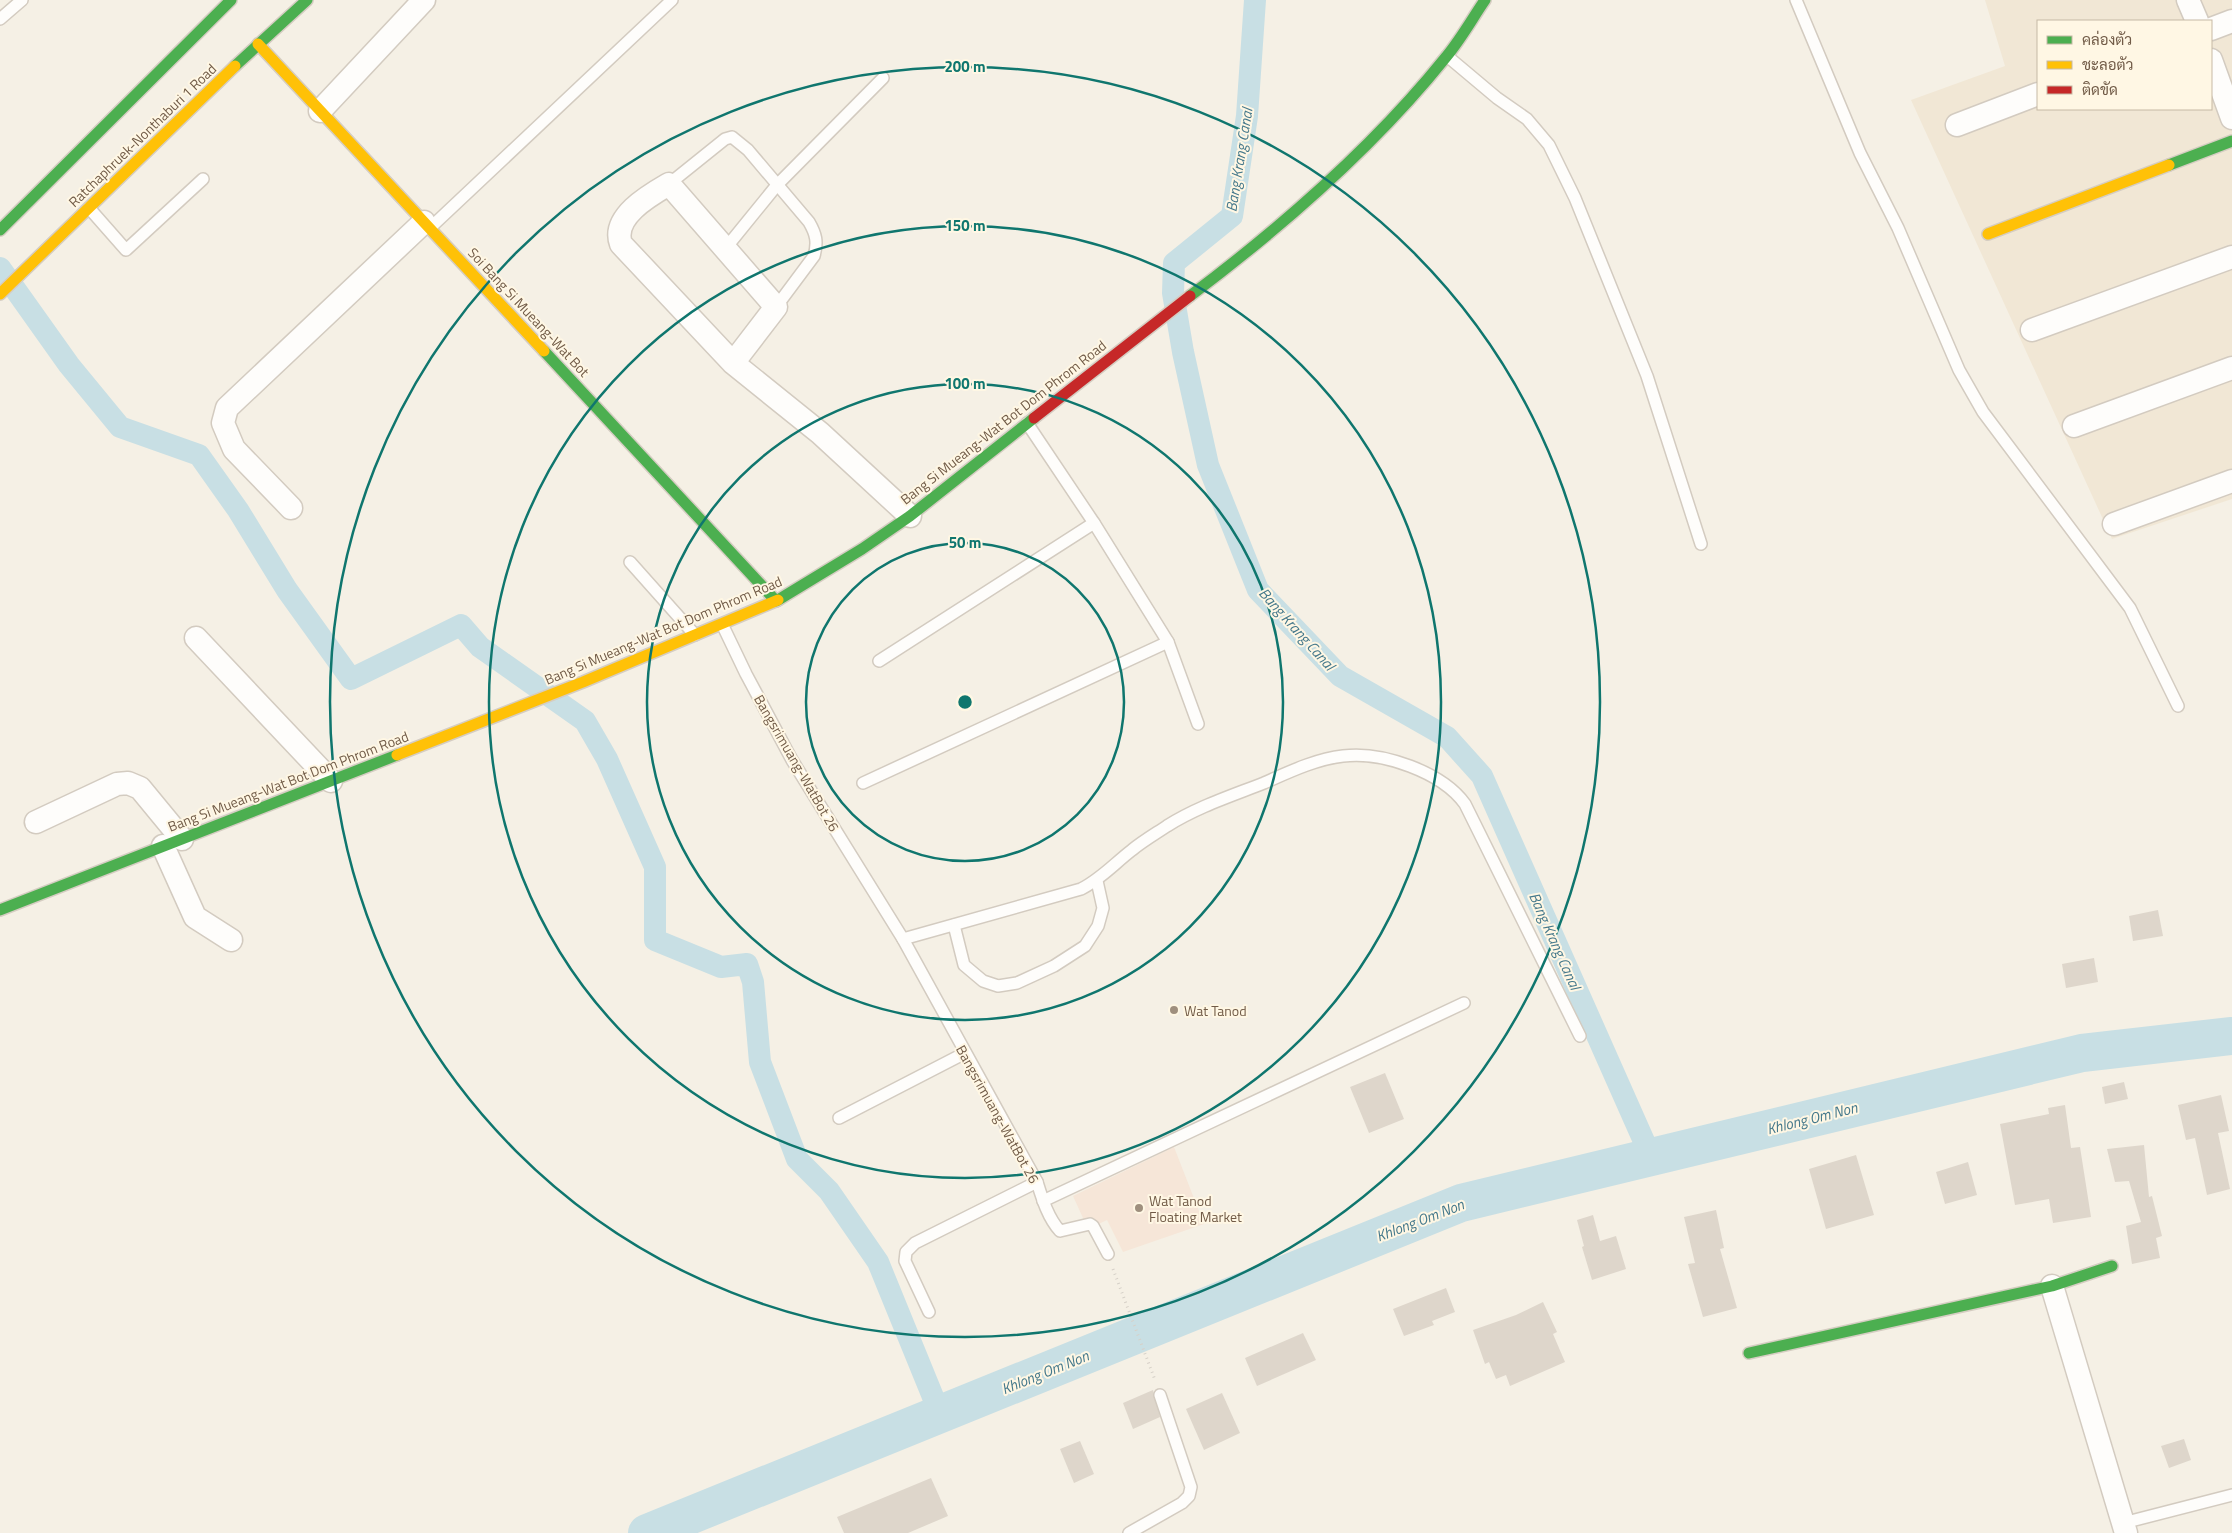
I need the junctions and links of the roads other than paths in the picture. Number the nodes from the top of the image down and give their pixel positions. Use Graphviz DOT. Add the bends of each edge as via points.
graph roads {
  1 [pos="22,0"];
  2 [pos="308,0"];
  3 [pos="424,0"];
  4 [pos="672,0"];
  5 [pos="1485,0"];
  6 [pos="1796,0"];
  7 [pos="2188,0"];
  8 [pos="223,3"];
  9 [pos="0,18"];
  10 [pos="2196,20"];
  11 [pos="2232,21"];
  12 [pos="2212,29"];
  13 [pos="258,44"];
  14 [pos="1447,56"];
  15 [pos="2212,63"];
  16 [pos="883,78"];
  17 [pos="2037,94"];
  18 [pos="320,111"];
  19 [pos="2232,118"];
  20 [pos="1957,125"];
  21 [pos="2232,141"];
  22 [pos="203,179"];
  23 [pos="669,184"];
  24 [pos="777,185"];
  25 [pos="89,208"];
  26 [pos="427,225"];
  27 [pos="0,230"];
  28 [pos="1988,234"];
  29 [pos="725,249"];
  30 [pos="2232,257"];
  31 [pos="0,294"];
  32 [pos="776,308"];
  33 [pos="2032,330"];
  34 [pos="733,362"];
  35 [pos="2232,368"];
  36 [pos="1027,423"];
  37 [pos="2074,426"];
  38 [pos="2232,481"];
  39 [pos="292,508"];
  40 [pos="910,516"];
  41 [pos="1094,523"];
  42 [pos="2114,524"];
  43 [pos="1701,544"];
  44 [pos="630,562"];
  45 [pos="776,601"];
  46 [pos="722,624"];
  47 [pos="695,635"];
  48 [pos="196,638"];
  49 [pos="1168,642"];
  50 [pos="879,661"];
  51 [pos="2178,706"];
  52 [pos="1198,724"];
  53 [pos="331,781"];
  54 [pos="864,783"];
  55 [pos="36,822"];
  56 [pos="172,842"];
  57 [pos="1097,881"];
  58 [pos="0,910"];
  59 [pos="954,925"];
  60 [pos="903,939"];
  61 [pos="231,940"];
  62 [pos="1464,1003"];
  63 [pos="1580,1036"];
  64 [pos="965,1053"];
  65 [pos="839,1118"];
  66 [pos="1037,1182"];
  67 [pos="1043,1200"];
  68 [pos="1108,1254"];
  69 [pos="2112,1266"];
  70 [pos="2052,1286"];
  71 [pos="929,1312"];
  72 [pos="1749,1353"];
  73 [pos="1160,1395"];
  74 [pos="2232,1495"];
  75 [pos="2125,1528"];
  76 [pos="1130,1533"];
  1 -- 9 [label="lane"];
  2 -- 13 [label="street, Ratchaphruek-Nonthaburi 1 Road"];
  3 -- 18 [label="street"];
  4 -- 26 [label="lane"];
  5 -- 14 [label="street, Bang Si Mueang-Wat Bot Dom Phrom Road"];
  6 -- 51 [label="lane" via="1860,153 1898,228 1959,370 1983,412 2130,608"];
  7 -- 10 [label="street"];
  8 -- 27 [label="street"];
  11 -- 12 [label="street"];
  13 -- 18 [label="street, Soi Bang Si Mueang-Wat Bot"];
  13 -- 25 [label="street, Ratchaphruek-Nonthaburi 1 Road"];
  14 -- 36 [label="street, Bang Si Mueang-Wat Bot Dom Phrom Road" via="1391,119 1321,188 1259,242"];
  14 -- 43 [label="lane" via="1497,98 1527,118 1549,145 1574,198 1646,376"];
  15 -- 19 [label="street"];
  16 -- 24 [label="lane"];
  17 -- 20 [label="street"];
  18 -- 26 [label="street, Soi Bang Si Mueang-Wat Bot"];
  21 -- 28 [label="street"];
  22 -- 25 [label="lane" via="126,250"];
  23 -- 24 [label="lane" via="719,142 732,137 748,150"];
  23 -- 29 [label="street"];
  23 -- 34 [label="street" via="634,207 623,224 619,239"];
  24 -- 29 [label="lane"];
  24 -- 32 [label="lane" via="809,222 816,233 817,246 814,256"];
  25 -- 31 [label="street, Ratchaphruek-Nonthaburi 1 Road"];
  26 -- 39 [label="street" via="227,408 223,423 234,449"];
  26 -- 45 [label="street, Soi Bang Si Mueang-Wat Bot"];
  29 -- 32 [label="street"];
  30 -- 33 [label="street"];
  32 -- 34 [label="street"];
  34 -- 40 [label="street" via="820,433"];
  35 -- 37 [label="street"];
  36 -- 40 [label="street, Bang Si Mueang-Wat Bot Dom Phrom Road"];
  36 -- 41 [label="lane"];
  38 -- 42 [label="street"];
  40 -- 45 [label="street, Bang Si Mueang-Wat Bot Dom Phrom Road"];
  41 -- 49 [label="lane"];
  41 -- 50 [label="lane"];
  44 -- 47 [label="lane"];
  45 -- 46 [label="street, Bang Si Mueang-Wat Bot Dom Phrom Road"];
  46 -- 47 [label="street, Bang Si Mueang-Wat Bot Dom Phrom Road"];
  46 -- 60 [label="lane, Bangsrimuang-WatBot 26" via="792,760"];
  47 -- 53 [label="street, Bang Si Mueang-Wat Bot Dom Phrom Road"];
  48 -- 53 [label="street"];
  49 -- 52 [label="lane"];
  49 -- 54 [label="lane"];
  53 -- 56 [label="street, Bang Si Mueang-Wat Bot Dom Phrom Road"];
  55 -- 56 [label="street" via="117,784 128,783 140,788"];
  56 -- 58 [label="street, Bang Si Mueang-Wat Bot Dom Phrom Road"];
  56 -- 61 [label="street" via="195,917"];
  57 -- 59 [label="lane" via="1081,889"];
  57 -- 59 [label="lane" via="1103,908 1098,926 1085,946 1054,966 1016,983 998,986 983,981 964,965"];
  57 -- 63 [label="lane" via="1132,850 1168,825 1204,806 1311,764 1343,756 1374,756 1421,771 1456,790 1465,804"];
  59 -- 60 [label="lane"];
  60 -- 64 [label="lane, Bangsrimuang-WatBot 26"];
  62 -- 67 [label="lane, Bangsrimuang-WatBot 26"];
  64 -- 65 [label="lane"];
  64 -- 66 [label="lane, Bangsrimuang-WatBot 26"];
  66 -- 67 [label="lane, Bangsrimuang-WatBot 26"];
  66 -- 71 [label="lane" via="915,1243 906,1252 905,1261"];
  67 -- 68 [label="lane" via="1060,1232 1090,1224"];
  69 -- 70 [label="street"];
  70 -- 72 [label="street"];
  70 -- 75 [label="street"];
  73 -- 76 [label="lane" via="1191,1487 1189,1496 1182,1502"];
  74 -- 75 [label="lane"];
}
